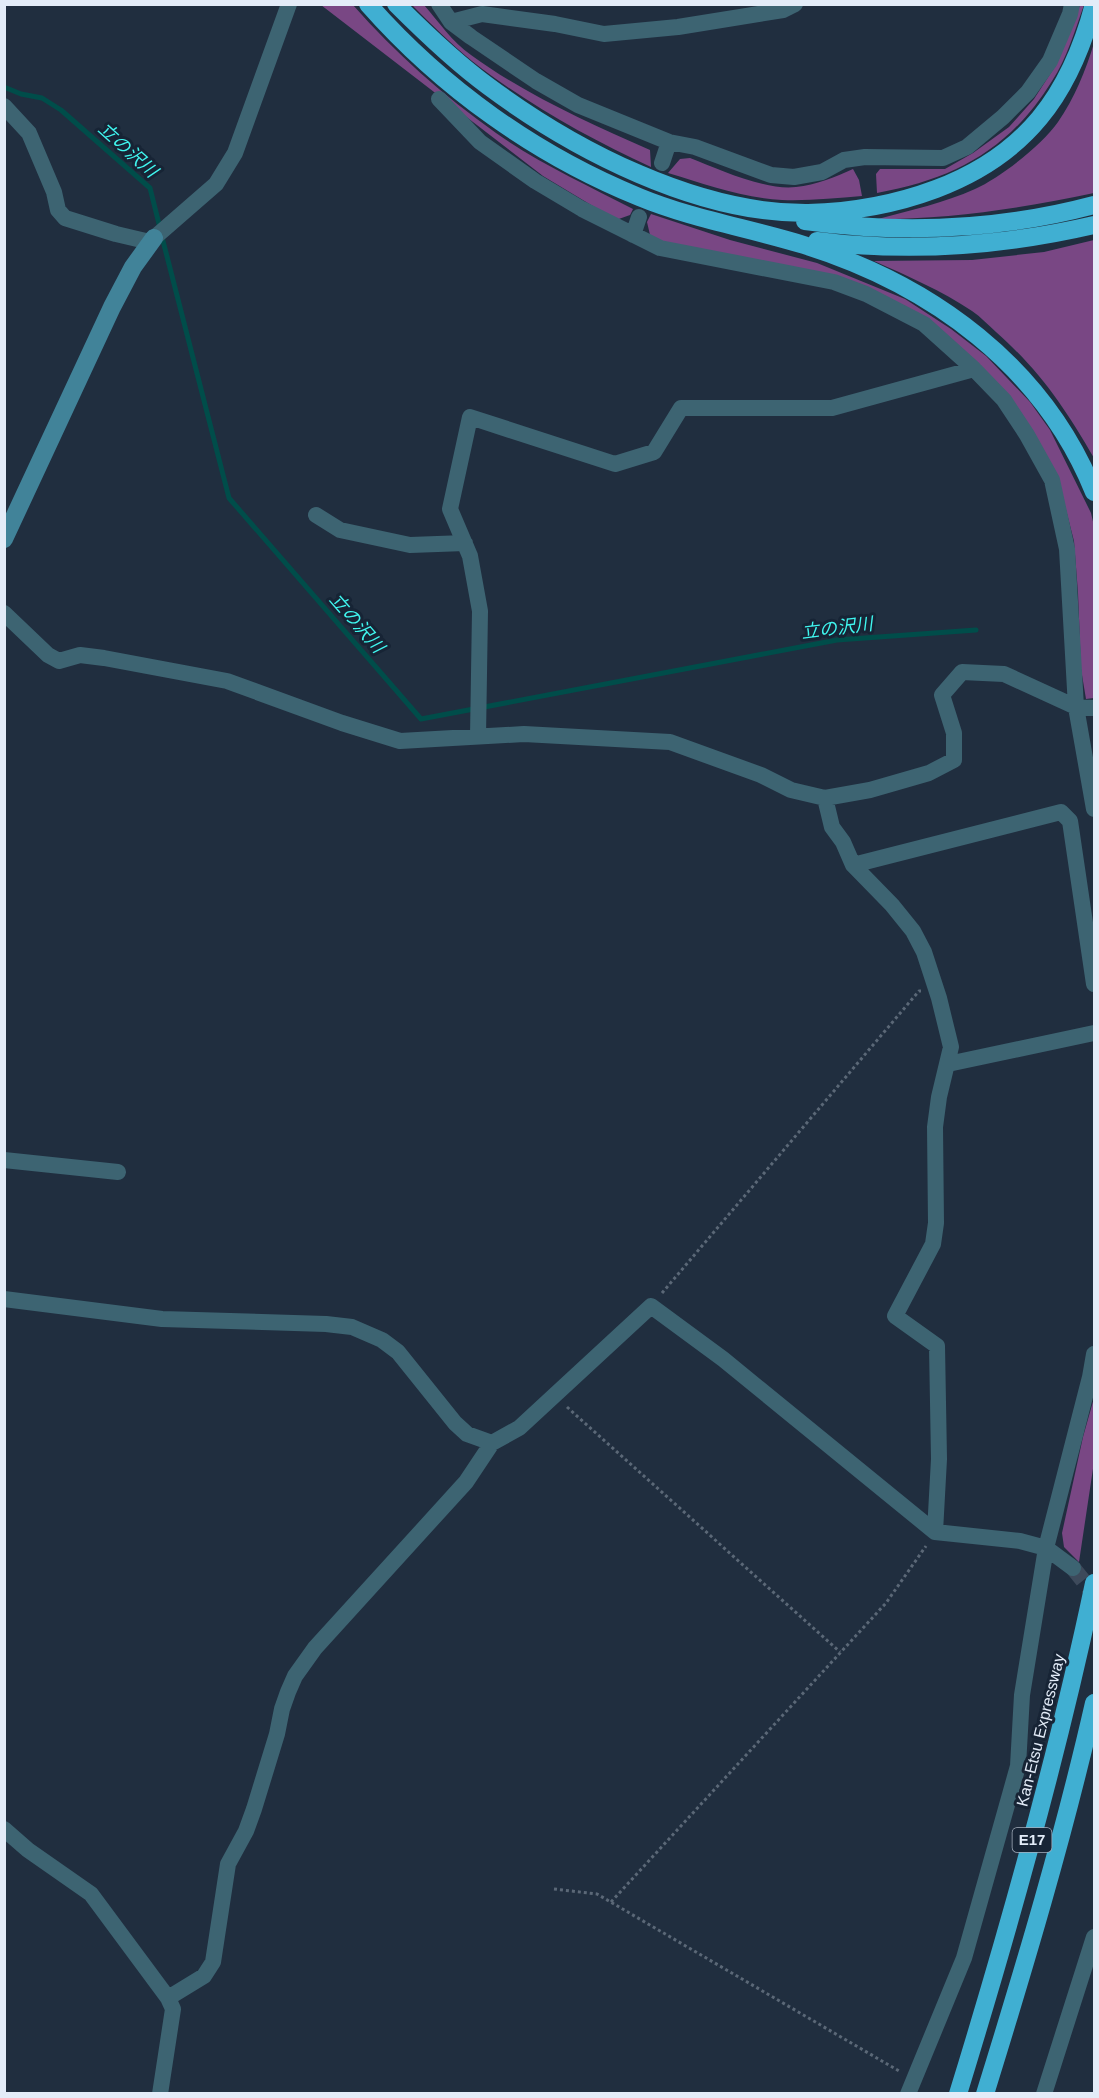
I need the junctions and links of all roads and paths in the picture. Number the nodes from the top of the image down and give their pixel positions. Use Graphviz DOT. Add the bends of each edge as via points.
graph roads {
  1 [pos="289,4"];
  2 [pos="368,4"];
  3 [pos="396,4"];
  4 [pos="440,4"];
  5 [pos="795,4"];
  6 [pos="1072,4"];
  7 [pos="1094,4"];
  8 [pos="451,21"];
  9 [pos="439,99"];
  10 [pos="4,106"];
  11 [pos="669,142"];
  12 [pos="662,163"];
  13 [pos="1095,205"];
  14 [pos="742,206"];
  15 [pos="639,217"];
  16 [pos="1095,225"];
  17 [pos="758,232"];
  18 [pos="633,235"];
  19 [pos="152,240"];
  20 [pos="974,369"];
  21 [pos="1095,492"];
  22 [pos="316,515"];
  23 [pos="4,539"];
  24 [pos="465,543"];
  25 [pos="4,613"];
  26 [pos="1086,708"];
  27 [pos="478,736"];
  28 [pos="825,798"];
  29 [pos="1095,809"];
  30 [pos="853,865"];
  31 [pos="1095,984"];
  32 [pos="937,993"];
  33 [pos="1095,1033"];
  34 [pos="948,1064"];
  35 [pos="4,1160"];
  36 [pos="118,1172"];
  37 [pos="4,1299"];
  38 [pos="651,1306"];
  39 [pos="1095,1354"];
  40 [pos="554,1396"];
  41 [pos="492,1443"];
  42 [pos="935,1532"];
  43 [pos="1046,1548"];
  44 [pos="1073,1568"];
  45 [pos="1095,1583"];
  46 [pos="840,1652"];
  47 [pos="1095,1703"];
  48 [pos="4,1829"];
  49 [pos="554,1889"];
  50 [pos="611,1902"];
  51 [pos="1095,1937"];
  52 [pos="168,1998"];
  53 [pos="911,2086"];
  54 [pos="160,2094"];
  55 [pos="958,2094"];
  56 [pos="985,2094"];
  57 [pos="1044,2094"];
  1 -- 19 [label="street" via="235,153 216,184"];
  2 -- 17 [label="highway" via="404,43 472,101 554,156 663,206"];
  3 -- 14 [label="highway" via="472,74 554,130 666,184"];
  4 -- 8 [label="street"];
  5 -- 8 [label="street" via="783,10 604,34 482,14"];
  6 -- 11 [label="street" via="1050,61 1028,92 967,147 943,158 844,160 822,172 794,177 771,175 695,147"];
  7 -- 14 [label="highway" via="1073,68 1056,98 1013,147 984,167 921,194 862,208 807,213"];
  8 -- 11 [label="street" via="570,100"];
  9 -- 18 [label="street" via="480,142 508,162 582,209"];
  10 -- 19 [label="street" via="29,133 58,210 65,218 116,234"];
  11 -- 12 [label="street"];
  13 -- 14 [label="highway" via="1023,221 914,229 805,221"];
  15 -- 18 [label="street"];
  16 -- 17 [label="highway" via="1038,237 932,247 854,246"];
  17 -- 21 [label="highway" via="876,272 975,332 1029,385 1052,416"];
  18 -- 20 [label="street" via="660,248 834,282 866,294 924,324"];
  19 -- 23 [label="street" via="112,307"];
  20 -- 24 [label="street" via="832,408 681,408 654,452 615,464 470,417 450,509"];
  20 -- 26 [label="street" via="1004,400 1052,480 1067,549 1073,668"];
  22 -- 24 [label="street" via="340,530 410,545"];
  24 -- 27 [label="street" via="471,556 480,611"];
  25 -- 27 [label="street" via="59,661 80,655 227,681 400,741"];
  26 -- 28 [label="street" via="1004,674 962,672 942,695 954,733 954,760 929,773"];
  26 -- 29 [label="street"];
  27 -- 28 [label="street" via="524,734 670,742 791,790"];
  28 -- 30 [label="street" via="832,827"];
  30 -- 31 [label="street" via="1061,812 1070,821"];
  30 -- 32 [label="street" via="913,931"];
  32 -- 34 [label="street" via="951,1047"];
  32 -- 38 [label="path" via="919,991"];
  33 -- 34 [label="street"];
  34 -- 42 [label="street" via="936,1127 933,1244 895,1316 937,1346 939,1459"];
  35 -- 36 [label="street"];
  37 -- 41 [label="street" via="162,1319 352,1327 398,1352 455,1423 467,1434"];
  38 -- 40 [label="street"];
  38 -- 42 [label="street" via="723,1359"];
  39 -- 43 [label="street"];
  40 -- 41 [label="street" via="519,1428"];
  40 -- 46 [label="path"];
  41 -- 52 [label="street" via="466,1482 315,1648 295,1676 254,1809 228,1864 213,1962 204,1976"];
  42 -- 43 [label="street" via="1020,1540"];
  42 -- 46 [label="path" via="885,1603"];
  43 -- 44 [label="street"];
  43 -- 53 [label="street" via="1022,1695 1018,1766 964,1958"];
  45 -- 55 [label="highway, Kan-Etsu Expressway / E17" via="1056,1751"];
  46 -- 50 [label="path"];
  47 -- 56 [label="highway, E17" via="1041,1907"];
  48 -- 52 [label="street" via="91,1894"];
  49 -- 50 [label="path" via="597,1894"];
  50 -- 53 [label="path"];
  51 -- 57 [label="street"];
  52 -- 54 [label="street" via="173,2009"];
}
